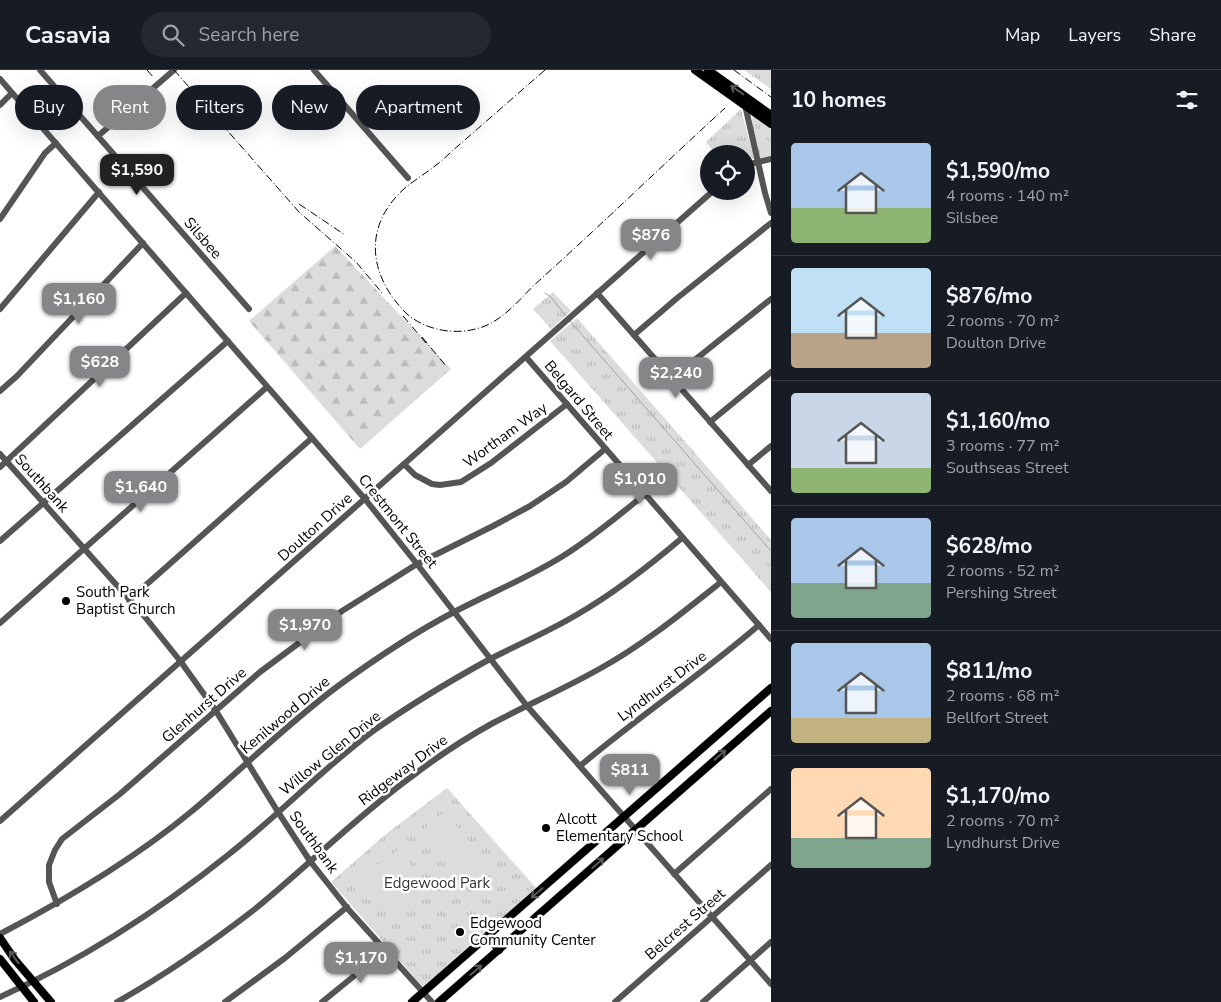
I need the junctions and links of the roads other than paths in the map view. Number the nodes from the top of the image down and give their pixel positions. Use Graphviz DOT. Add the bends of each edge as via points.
graph roads {
  1 [pos="40,70"];
  2 [pos="174,70"];
  3 [pos="314,70"];
  4 [pos="695,70"];
  5 [pos="708,70"];
  6 [pos="0,79"];
  7 [pos="12,93"];
  8 [pos="0,105"];
  9 [pos="745,106"];
  10 [pos="755,113"];
  11 [pos="768,113"];
  12 [pos="748,121"];
  13 [pos="771,124"];
  14 [pos="98,136"];
  15 [pos="56,143"];
  16 [pos="771,159"];
  17 [pos="757,162"];
  18 [pos="408,178"];
  19 [pos="99,192"];
  20 [pos="703,200"];
  21 [pos="771,213"];
  22 [pos="0,219"];
  23 [pos="771,223"];
  24 [pos="143,243"];
  25 [pos="186,293"];
  26 [pos="597,294"];
  27 [pos="771,299"];
  28 [pos="0,309"];
  29 [pos="249,309"];
  30 [pos="634,335"];
  31 [pos="228,341"];
  32 [pos="526,357"];
  33 [pos="771,372"];
  34 [pos="672,378"];
  35 [pos="267,387"];
  36 [pos="0,391"];
  37 [pos="567,404"];
  38 [pos="710,422"];
  39 [pos="312,438"];
  40 [pos="771,446"];
  41 [pos="605,450"];
  42 [pos="0,454"];
  43 [pos="6,462"];
  44 [pos="404,464"];
  45 [pos="748,465"];
  46 [pos="0,467"];
  47 [pos="771,491"];
  48 [pos="644,495"];
  49 [pos="365,499"];
  50 [pos="43,503"];
  51 [pos="682,538"];
  52 [pos="0,541"];
  53 [pos="84,549"];
  54 [pos="417,564"];
  55 [pos="721,582"];
  56 [pos="129,600"];
  57 [pos="454,612"];
  58 [pos="0,622"];
  59 [pos="759,625"];
  60 [pos="771,639"];
  61 [pos="490,659"];
  62 [pos="181,662"];
  63 [pos="771,688"];
  64 [pos="527,706"];
  65 [pos="216,711"];
  66 [pos="771,711"];
  67 [pos="247,763"];
  68 [pos="580,766"];
  69 [pos="771,789"];
  70 [pos="278,812"];
  71 [pos="624,816"];
  72 [pos="0,821"];
  73 [pos="636,829"];
  74 [pos="310,862"];
  75 [pos="771,865"];
  76 [pos="674,874"];
  77 [pos="57,904"];
  78 [pos="347,907"];
  79 [pos="712,917"];
  80 [pos="0,936"];
  81 [pos="488,936"];
  82 [pos="771,942"];
  83 [pos="386,950"];
  84 [pos="499,950"];
  85 [pos="0,959"];
  86 [pos="750,960"];
  87 [pos="33,982"];
  88 [pos="771,984"];
  89 [pos="22,988"];
  90 [pos="423,992"];
  91 [pos="0,998"];
  92 [pos="34,1002"];
  93 [pos="51,1002"];
  94 [pos="117,1002"];
  95 [pos="225,1002"];
  96 [pos="322,1002"];
  97 [pos="412,1002"];
  98 [pos="432,1002"];
  99 [pos="439,1002"];
  100 [pos="615,1002"];
  101 [pos="703,1002"];
  1 -- 14 [label="street, Silsbee"];
  2 -- 14 [label="street"];
  3 -- 18 [label="street"];
  4 -- 9 [label="main road"];
  11 -- 5 [label="main road, one-way"];
  6 -- 7 [label="street, Crestmont Street"];
  7 -- 8 [label="street"];
  7 -- 15 [label="street, Crestmont Street"];
  9 -- 10 [label="main road"];
  9 -- 12 [label="street"];
  10 -- 11 [label="street"];
  10 -- 12 [label="street"];
  10 -- 13 [label="main road"];
  12 -- 17 [label="street"];
  14 -- 29 [label="street, Silsbee"];
  15 -- 19 [label="street, Crestmont Street"];
  15 -- 22 [label="street" via="45,153"];
  16 -- 17 [label="street"];
  17 -- 21 [label="street"];
  19 -- 24 [label="street, Crestmont Street"];
  19 -- 28 [label="street"];
  20 -- 26 [label="street, Doulton Drive"];
  23 -- 30 [label="street"];
  24 -- 25 [label="street, Crestmont Street"];
  24 -- 36 [label="street"];
  25 -- 31 [label="street, Crestmont Street"];
  25 -- 43 [label="street"];
  26 -- 30 [label="street"];
  26 -- 32 [label="street, Doulton Drive"];
  27 -- 34 [label="street"];
  30 -- 34 [label="street"];
  31 -- 35 [label="street, Crestmont Street"];
  31 -- 50 [label="street"];
  32 -- 37 [label="street, Belgard Street"];
  32 -- 44 [label="street, Doulton Drive"];
  33 -- 38 [label="street"];
  34 -- 38 [label="street"];
  35 -- 39 [label="street, Crestmont Street"];
  35 -- 53 [label="street"];
  37 -- 41 [label="street, Belgard Street"];
  37 -- 44 [label="street, Wortham Way" via="492,463 460,482 440,486 432,484 415,475"];
  38 -- 45 [label="street"];
  39 -- 49 [label="street, Crestmont Street"];
  39 -- 56 [label="street"];
  40 -- 45 [label="street"];
  41 -- 48 [label="street, Belgard Street"];
  41 -- 54 [label="street, Glenhurst Drive" via="530,506"];
  42 -- 43 [label="street, Southbank"];
  43 -- 46 [label="street"];
  43 -- 50 [label="street, Southbank"];
  44 -- 49 [label="street, Doulton Drive"];
  45 -- 47 [label="street"];
  48 -- 51 [label="street, Belgard Street"];
  48 -- 57 [label="street, Kenilwood Drive" via="561,557"];
  49 -- 54 [label="street, Crestmont Street"];
  49 -- 62 [label="street, Doulton Drive"];
  50 -- 52 [label="street"];
  50 -- 53 [label="street, Southbank"];
  51 -- 55 [label="street, Belgard Street"];
  51 -- 61 [label="street, Willow Glen Drive" via="603,599"];
  53 -- 56 [label="street, Southbank"];
  53 -- 58 [label="street"];
  54 -- 57 [label="street, Crestmont Street"];
  54 -- 65 [label="street, Glenhurst Drive" via="301,640"];
  55 -- 59 [label="street, Belgard Street"];
  55 -- 64 [label="street, Ridgeway Drive" via="640,644 578,681"];
  56 -- 62 [label="street, Southbank"];
  57 -- 61 [label="street, Crestmont Street"];
  57 -- 67 [label="street, Kenilwood Drive" via="387,652 338,687"];
  59 -- 60 [label="street, Belgard Street"];
  59 -- 68 [label="street, Lyndhurst Drive"];
  61 -- 64 [label="street, Crestmont Street"];
  61 -- 70 [label="street, Willow Glen Drive" via="373,732"];
  62 -- 65 [label="street, Southbank"];
  62 -- 72 [label="street, Doulton Drive"];
  63 -- 71 [label="main road"];
  64 -- 68 [label="street, Crestmont Street"];
  64 -- 74 [label="street, Ridgeway Drive" via="453,747 410,778"];
  65 -- 67 [label="street, Southbank"];
  65 -- 77 [label="street, Glenhurst Drive" via="62,839 49,865 49,882"];
  73 -- 66 [label="main road, one-way"];
  67 -- 70 [label="street, Southbank"];
  67 -- 77 [label="street, Kenilwood Drive" via="135,855"];
  68 -- 71 [label="street, Crestmont Street"];
  69 -- 76 [label="street"];
  70 -- 74 [label="street, Southbank"];
  70 -- 87 [label="street, Willow Glen Drive" via="156,909"];
  71 -- 73 [label="street, Crestmont Street"];
  71 -- 81 [label="main road, one-way"];
  73 -- 76 [label="street, Crestmont Street"];
  84 -- 73 [label="main road, one-way"];
  74 -- 78 [label="street, Southbank"];
  74 -- 94 [label="street, Ridgeway Drive" via="196,952"];
  75 -- 79 [label="street, Belcrest Street"];
  76 -- 79 [label="street, Crestmont Street"];
  77 -- 80 [label="street, Kenilwood Drive"];
  78 -- 83 [label="street, Southbank"];
  78 -- 95 [label="street"];
  79 -- 86 [label="street, Crestmont Street"];
  79 -- 100 [label="street, Belcrest Street"];
  87 -- 80 [label="main road, one-way"];
  81 -- 84 [label="main road"];
  81 -- 90 [label="main road"];
  82 -- 86 [label="street"];
  83 -- 90 [label="street, Southbank"];
  83 -- 96 [label="street"];
  99 -- 84 [label="main road, one-way"];
  85 -- 89 [label="main road"];
  86 -- 88 [label="street, Crestmont Street"];
  86 -- 101 [label="street"];
  87 -- 89 [label="street, Willow Glen Drive"];
  87 -- 93 [label="main road"];
  89 -- 91 [label="street, Willow Glen Drive"];
  89 -- 92 [label="main road"];
  90 -- 97 [label="main road"];
  90 -- 98 [label="street, Southbank"];
}
